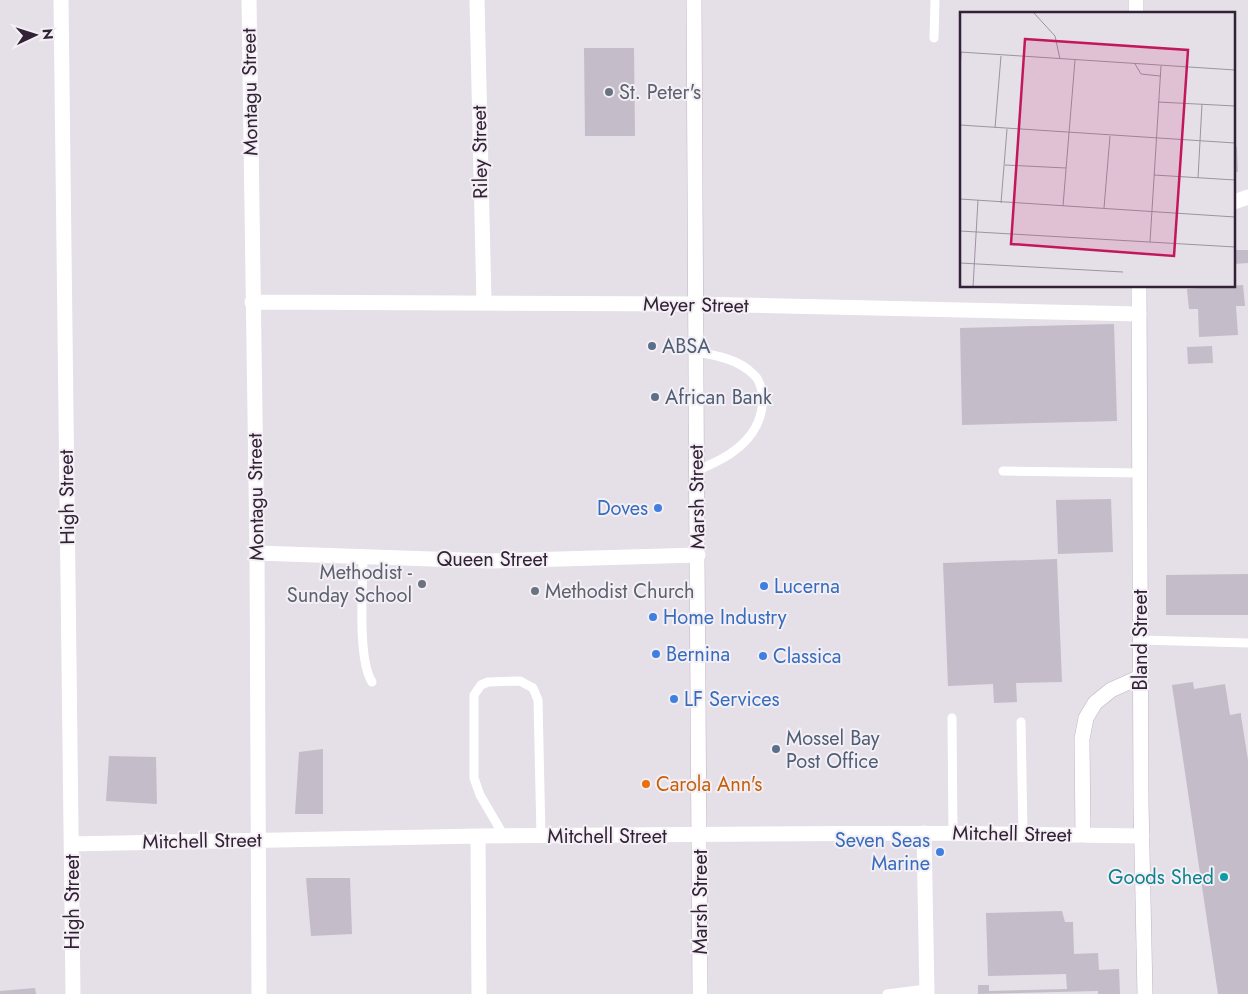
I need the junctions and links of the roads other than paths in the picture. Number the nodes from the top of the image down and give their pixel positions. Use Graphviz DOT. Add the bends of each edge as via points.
graph roads {
  1 [pos="61,0"];
  2 [pos="248,0"];
  3 [pos="477,0"];
  4 [pos="694,0"];
  5 [pos="935,0"];
  6 [pos="934,38"];
  7 [pos="1248,197"];
  8 [pos="1236,201"];
  9 [pos="1139,288"];
  10 [pos="252,302"];
  11 [pos="484,303"];
  12 [pos="694,304"];
  13 [pos="1139,314"];
  14 [pos="695,352"];
  15 [pos="696,470"];
  16 [pos="1003,471"];
  17 [pos="1140,473"];
  18 [pos="257,553"];
  19 [pos="698,555"];
  20 [pos="363,557"];
  21 [pos="1140,640"];
  22 [pos="1248,643"];
  23 [pos="1140,677"];
  24 [pos="372,682"];
  25 [pos="952,718"];
  26 [pos="1021,722"];
  27 [pos="924,833"];
  28 [pos="953,834"];
  29 [pos="1023,834"];
  30 [pos="700,835"];
  31 [pos="1083,835"];
  32 [pos="478,836"];
  33 [pos="504,836"];
  34 [pos="541,836"];
  35 [pos="1142,836"];
  36 [pos="258,840"];
  37 [pos="71,844"];
  38 [pos="927,991"];
  39 [pos="73,994"];
  40 [pos="259,994"];
  41 [pos="479,994"];
  42 [pos="700,994"];
  43 [pos="887,994"];
  44 [pos="1145,994"];
  1 -- 37 [label="street, High Street"];
  2 -- 10 [label="street, Montagu Street"];
  3 -- 11 [label="street, Riley Street"];
  4 -- 12 [label="street, Marsh Street"];
  5 -- 6 [label="lane"];
  7 -- 8 [label="street"];
  9 -- 13 [label="street, Bland Street"];
  10 -- 11 [label="street, Meyer Street"];
  10 -- 18 [label="street, Montagu Street"];
  11 -- 12 [label="street, Meyer Street"];
  12 -- 13 [label="street, Meyer Street"];
  12 -- 14 [label="street, Marsh Street"];
  13 -- 17 [label="street, Bland Street"];
  14 -- 15 [label="street, Marsh Street"];
  14 -- 15 [label="lane" via="730,359 744,367 755,376 761,387 763,402 756,428 745,442 718,461"];
  15 -- 19 [label="street, Marsh Street"];
  16 -- 17 [label="lane"];
  17 -- 21 [label="street, Bland Street"];
  18 -- 20 [label="street, Queen Street"];
  18 -- 36 [label="street, Montagu Street"];
  19 -- 20 [label="street, Queen Street" via="490,561"];
  19 -- 30 [label="street, Marsh Street"];
  20 -- 24 [label="lane" via="364,655"];
  21 -- 22 [label="lane"];
  21 -- 23 [label="street, Bland Street"];
  23 -- 31 [label="street" via="1111,690 1095,703 1086,718 1082,739"];
  23 -- 35 [label="street, Bland Street"];
  25 -- 28 [label="lane"];
  26 -- 29 [label="lane"];
  27 -- 28 [label="street, Mitchell Street"];
  27 -- 30 [label="street, Mitchell Street"];
  27 -- 38 [label="street"];
  28 -- 29 [label="street, Mitchell Street"];
  29 -- 31 [label="street, Mitchell Street"];
  30 -- 34 [label="street, Mitchell Street"];
  30 -- 42 [label="street, Marsh Street"];
  31 -- 35 [label="street, Mitchell Street"];
  32 -- 33 [label="street, Mitchell Street"];
  32 -- 36 [label="street, Mitchell Street"];
  32 -- 41 [label="street"];
  33 -- 34 [label="street, Mitchell Street"];
  33 -- 34 [label="lane" via="474,778 474,695 481,685 488,682 520,681 533,688 538,700"];
  35 -- 44 [label="street, Bland Street"];
  36 -- 37 [label="street, Mitchell Street"];
  36 -- 40 [label="street, Montagu Street"];
  37 -- 39 [label="street, High Street"];
  38 -- 43 [label="lane"];
}
